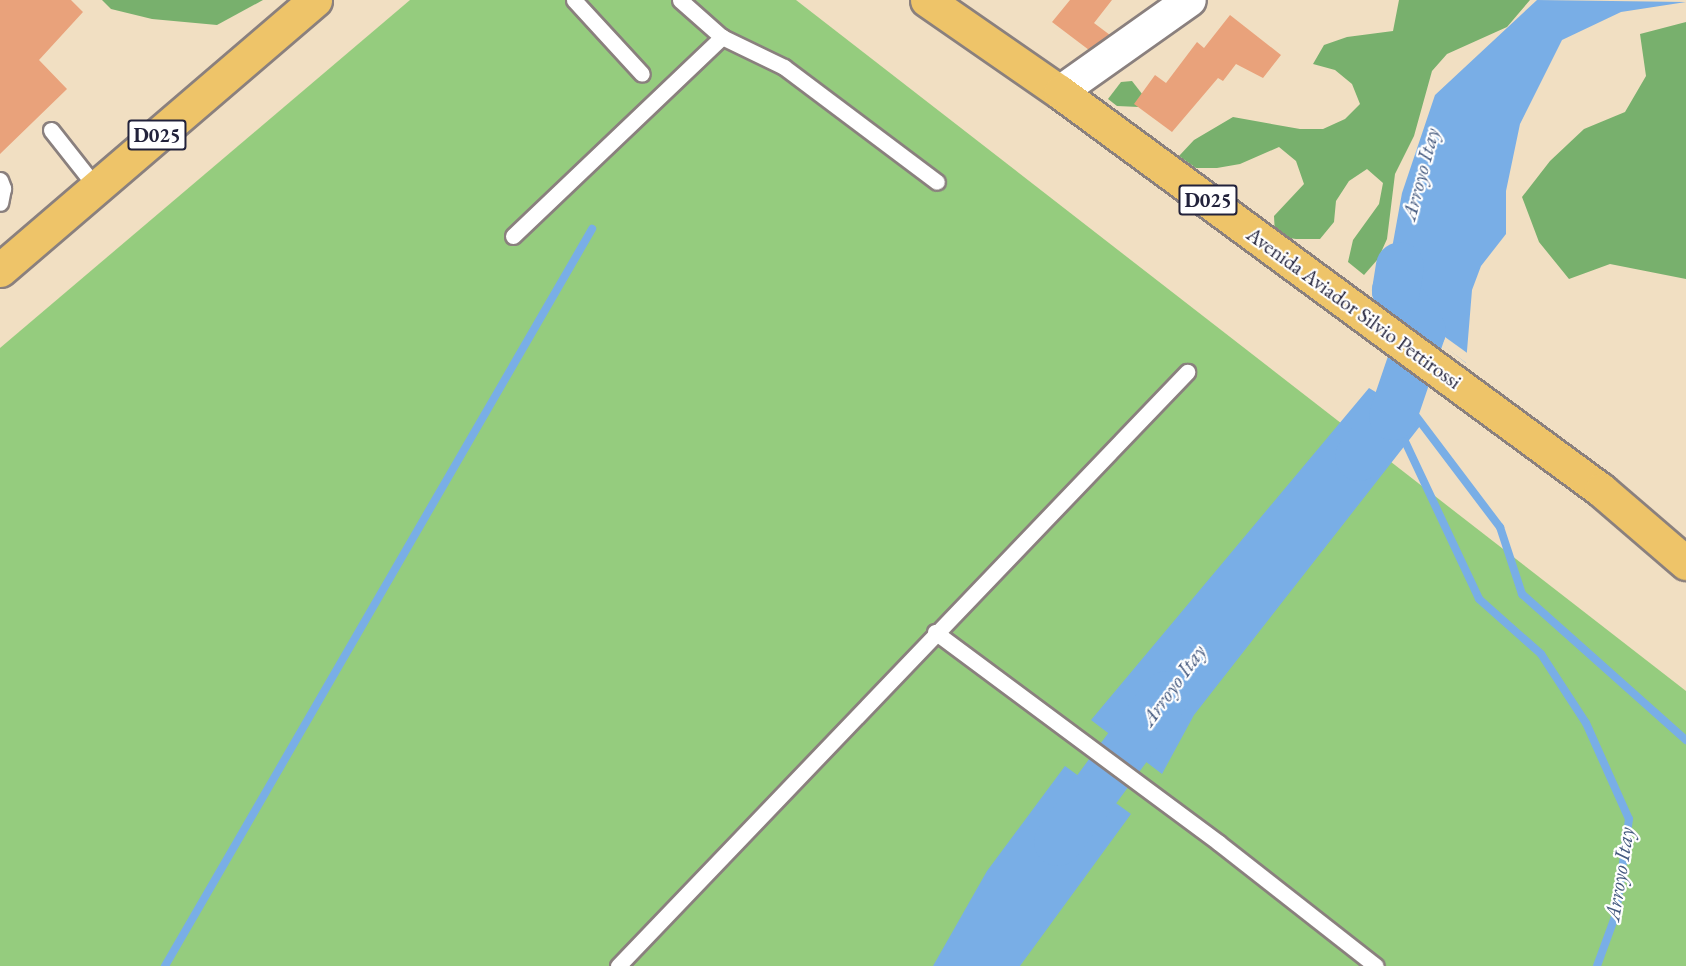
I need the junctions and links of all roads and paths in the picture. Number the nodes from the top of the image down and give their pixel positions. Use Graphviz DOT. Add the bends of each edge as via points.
graph roads {
  1 [pos="315,0"];
  2 [pos="574,0"];
  3 [pos="680,0"];
  4 [pos="927,0"];
  5 [pos="1190,0"];
  6 [pos="722,38"];
  7 [pos="642,74"];
  8 [pos="1060,92"];
  9 [pos="51,130"];
  10 [pos="0,180"];
  11 [pos="937,183"];
  12 [pos="96,187"];
  13 [pos="0,203"];
  14 [pos="513,236"];
  15 [pos="0,270"];
  16 [pos="1187,372"];
  17 [pos="1686,563"];
  18 [pos="935,632"];
  19 [pos="618,966"];
  20 [pos="1376,966"];
  1 -- 12 [label="main road, D025"];
  2 -- 7 [label="lane"];
  3 -- 6 [label="lane"];
  4 -- 8 [label="main road, Avenida Aviador Silvio Pettirossi / D025"];
  5 -- 8 [label="street"];
  6 -- 11 [label="lane" via="784,67"];
  6 -- 14 [label="lane"];
  8 -- 17 [label="main road, Avenida Aviador Silvio Pettirossi / D025" via="1602,490"];
  9 -- 12 [label="lane"];
  10 -- 13 [label="lane"];
  12 -- 15 [label="main road, D025"];
  16 -- 18 [label="lane"];
  18 -- 19 [label="lane"];
  18 -- 20 [label="lane" via="1219,843"];
}
